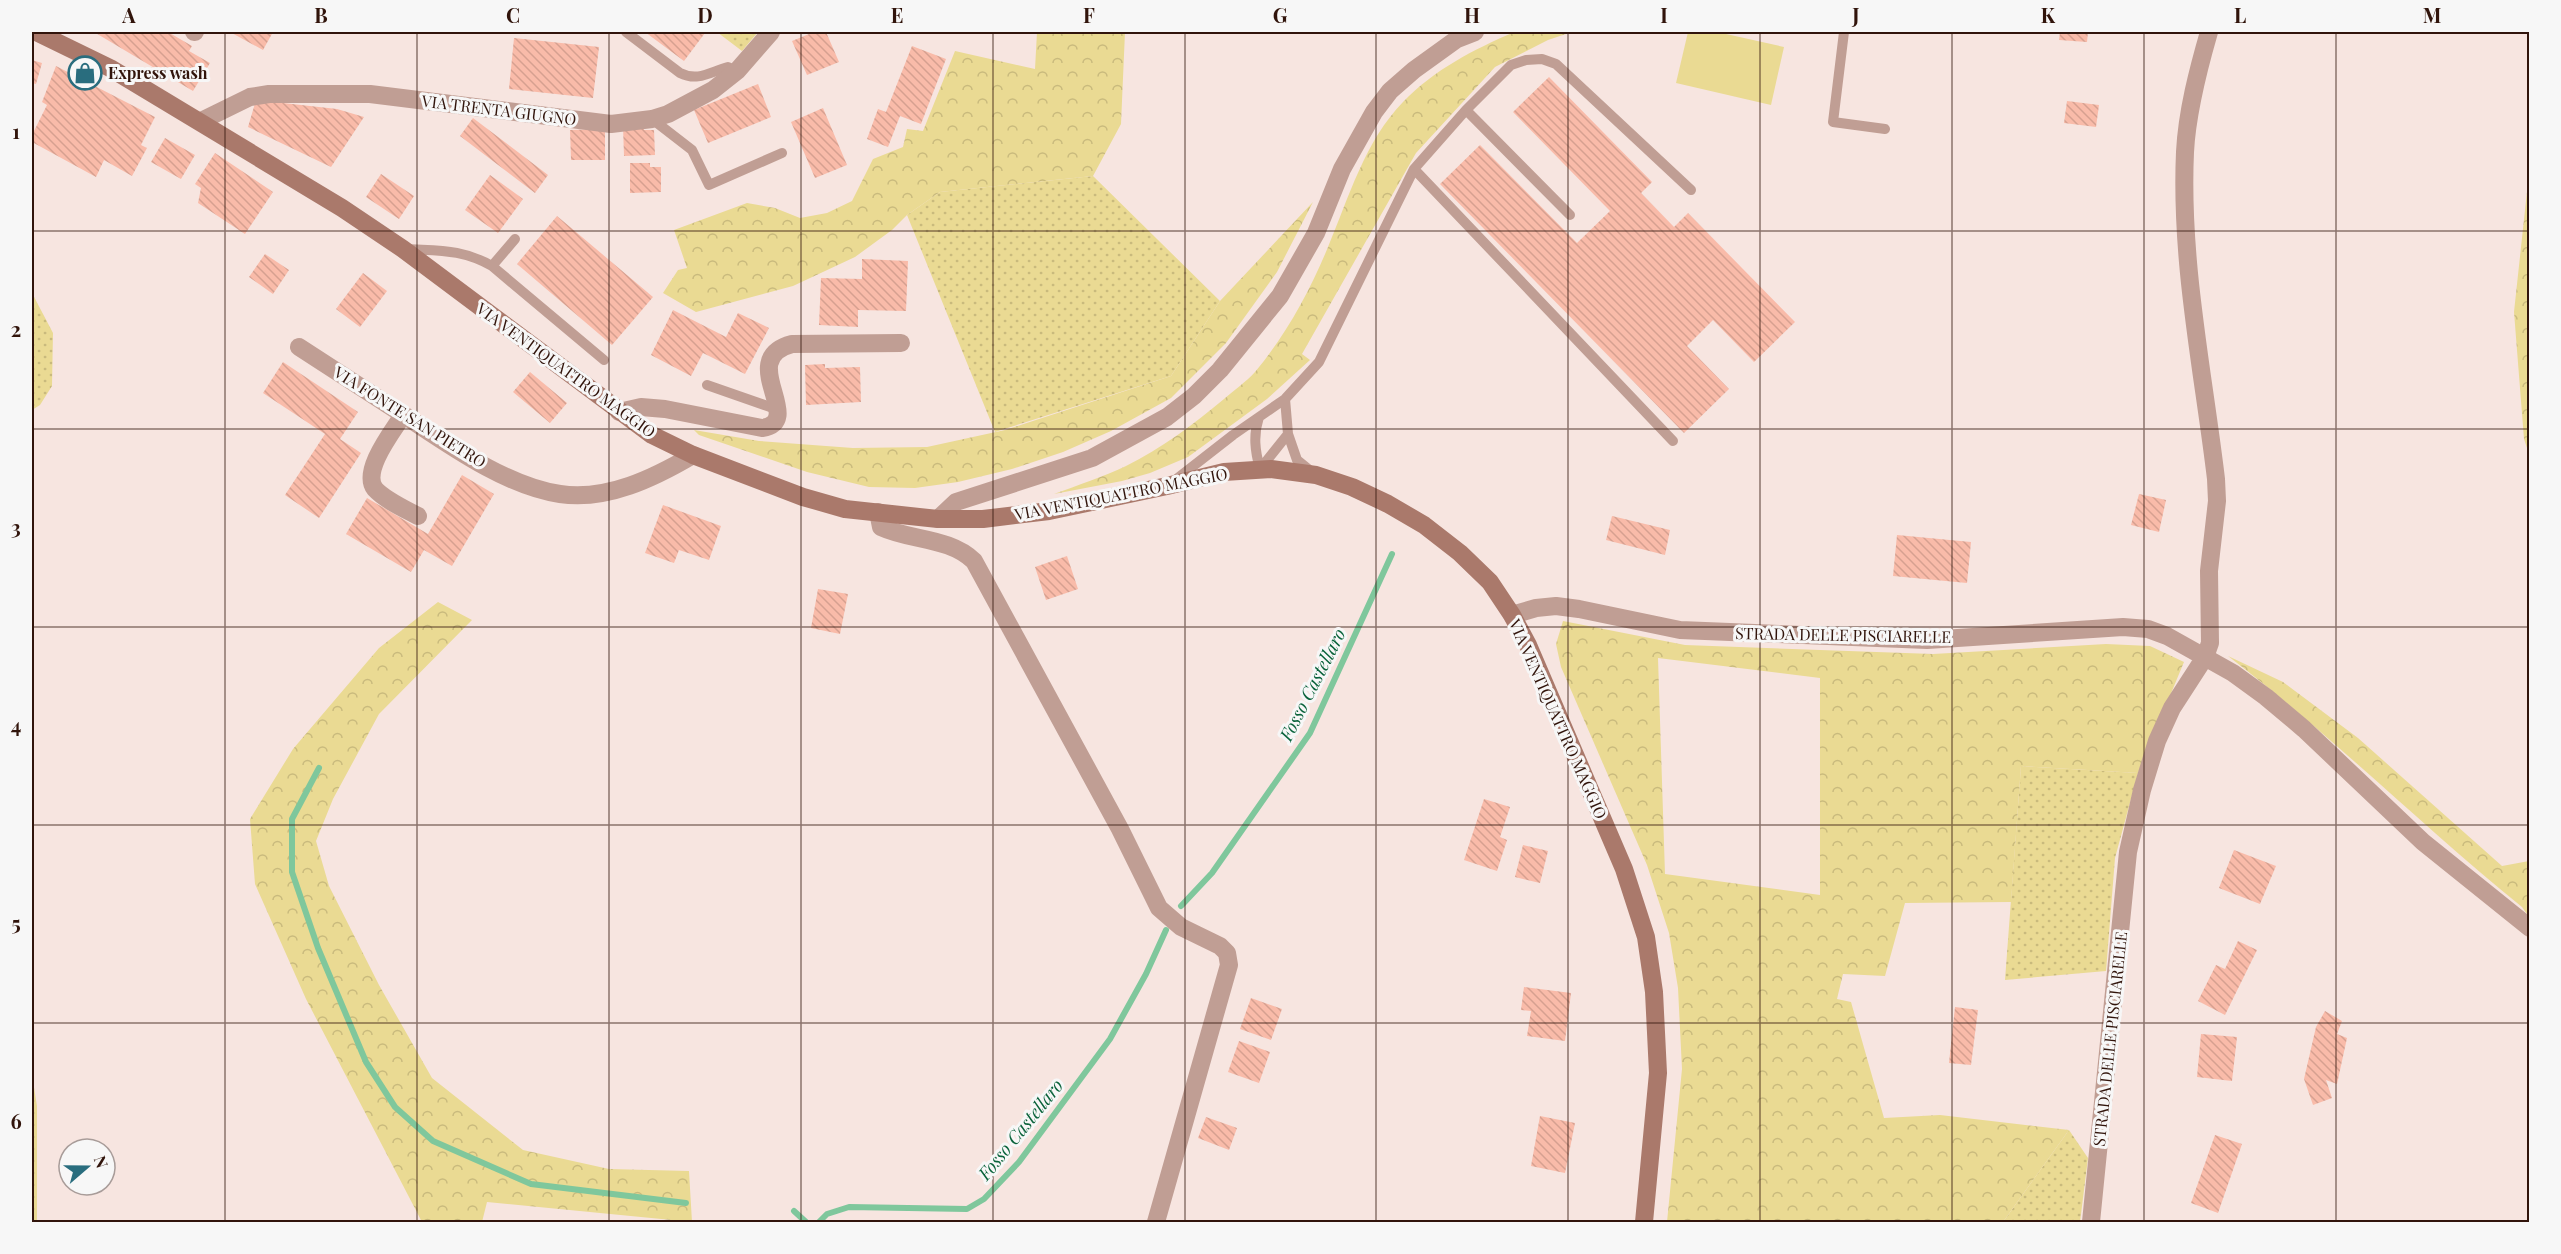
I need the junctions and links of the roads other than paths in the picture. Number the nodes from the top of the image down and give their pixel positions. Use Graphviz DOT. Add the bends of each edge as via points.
graph roads {
  1 [pos="36,32"];
  2 [pos="626,32"];
  3 [pos="771,32"];
  4 [pos="1475,32"];
  5 [pos="1844,32"];
  6 [pos="2209,32"];
  7 [pos="737,71"];
  8 [pos="1466,110"];
  9 [pos="652,119"];
  10 [pos="201,121"];
  11 [pos="1885,129"];
  12 [pos="783,153"];
  13 [pos="1414,170"];
  14 [pos="1691,190"];
  15 [pos="1570,215"];
  16 [pos="515,239"];
  17 [pos="403,249"];
  18 [pos="492,266"];
  19 [pos="902,343"];
  20 [pos="299,347"];
  21 [pos="604,360"];
  22 [pos="707,385"];
  23 [pos="1285,399"];
  24 [pos="619,412"];
  25 [pos="779,412"];
  26 [pos="403,415"];
  27 [pos="1259,417"];
  28 [pos="1288,434"];
  29 [pos="1673,441"];
  30 [pos="693,456"];
  31 [pos="1260,469"];
  32 [pos="1316,475"];
  33 [pos="1167,486"];
  34 [pos="878,512"];
  35 [pos="418,516"];
  36 [pos="938,519"];
  37 [pos="1512,615"];
  38 [pos="2205,657"];
  39 [pos="2529,928"];
  40 [pos="1156,1222"];
  41 [pos="1644,1222"];
  42 [pos="2091,1222"];
  1 -- 10 [label="main road, VIA VENTIQUATTRO MAGGIO" via="110,68"];
  2 -- 7 [label="lane" via="690,78 728,67"];
  3 -- 7 [label="street, VIA TRENTA GIUGNO"];
  4 -- 36 [label="street" via="1457,39 1390,91 1342,169 1316,233 1280,296 1194,396 1167,417 1092,458 956,502"];
  5 -- 11 [label="lane" via="1833,122"];
  6 -- 38 [label="street, STRADA DELLE PISCIARELLE" via="2190,110 2185,151 2191,303 2217,501 2209,571 2210,643"];
  7 -- 9 [label="street, VIA TRENTA GIUGNO" via="713,90"];
  8 -- 13 [label="lane"];
  8 -- 14 [label="lane" via="1511,65 1542,59 1556,64"];
  8 -- 15 [label="lane"];
  9 -- 10 [label="street, VIA TRENTA GIUGNO" via="611,123 370,94 269,94 250,97"];
  9 -- 12 [label="lane" via="692,150 709,184"];
  10 -- 17 [label="main road, VIA VENTIQUATTRO MAGGIO"];
  13 -- 23 [label="lane" via="1319,362"];
  13 -- 29 [label="lane"];
  16 -- 18 [label="lane"];
  17 -- 18 [label="lane" via="455,251"];
  17 -- 24 [label="main road, VIA VENTIQUATTRO MAGGIO"];
  18 -- 21 [label="lane"];
  19 -- 25 [label="street" via="782,347 773,354 768,375"];
  20 -- 26 [label="street, VIA FONTE SAN PIETRO"];
  22 -- 25 [label="lane"];
  23 -- 27 [label="lane"];
  23 -- 28 [label="lane"];
  24 -- 25 [label="street" via="641,407 762,428 772,427"];
  24 -- 30 [label="main road, VIA VENTIQUATTRO MAGGIO"];
  26 -- 30 [label="street, VIA FONTE SAN PIETRO" via="468,458 532,487 561,494 597,493 637,484"];
  26 -- 35 [label="street" via="378,456 370,473 371,482 376,490"];
  27 -- 31 [label="lane" via="1255,451"];
  27 -- 33 [label="lane"];
  28 -- 31 [label="lane"];
  28 -- 32 [label="lane" via="1298,460"];
  30 -- 34 [label="main road, VIA VENTIQUATTRO MAGGIO" via="845,509"];
  31 -- 32 [label="main road, VIA VENTIQUATTRO MAGGIO"];
  31 -- 33 [label="main road, VIA VENTIQUATTRO MAGGIO" via="1224,472"];
  32 -- 37 [label="main road, VIA VENTIQUATTRO MAGGIO" via="1352,486 1424,525 1490,582"];
  33 -- 36 [label="main road, VIA VENTIQUATTRO MAGGIO" via="1012,516"];
  34 -- 36 [label="main road, VIA VENTIQUATTRO MAGGIO"];
  34 -- 40 [label="street" via="881,527 963,551 974,561 1159,908 1181,927 1227,953 1229,964"];
  37 -- 38 [label="street, STRADA DELLE PISCIARELLE" via="1556,606 1680,630 1927,639 2148,629"];
  37 -- 41 [label="main road, VIA VENTIQUATTRO MAGGIO" via="1541,673 1624,869 1646,937 1654,992 1658,1073"];
  38 -- 39 [label="street, STRADA DELLE PISCIARELLE" via="2266,697 2423,842"];
  38 -- 42 [label="street, STRADA DELLE PISCIARELLE" via="2172,708 2157,741 2128,852"];
}
